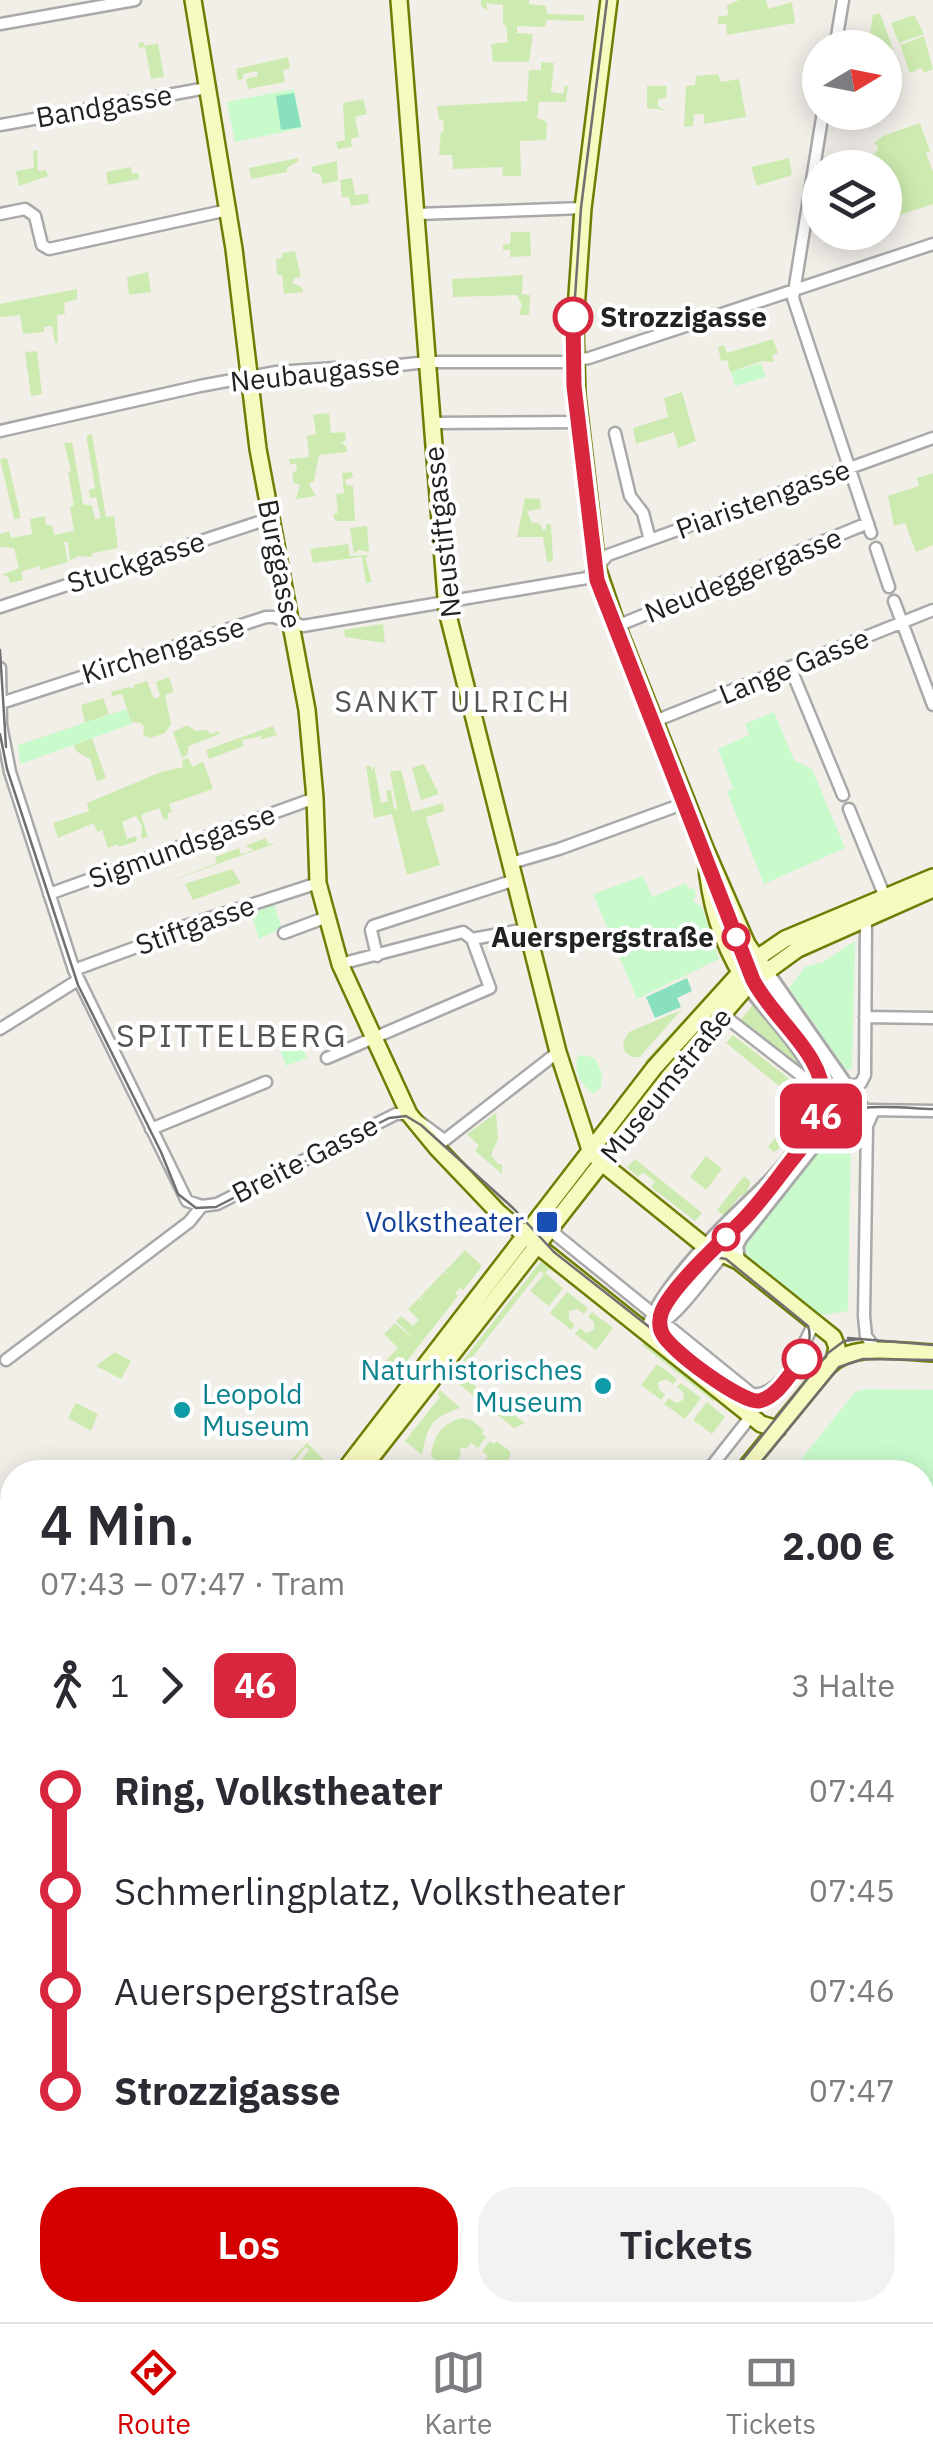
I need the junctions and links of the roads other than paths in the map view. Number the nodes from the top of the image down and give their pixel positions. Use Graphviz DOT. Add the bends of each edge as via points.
graph roads {
  1 [pos="134,0"];
  2 [pos="193,0"];
  3 [pos="398,0"];
  4 [pos="609,0"];
  5 [pos="843,0"];
  6 [pos="0,24"];
  7 [pos="837,30"];
  8 [pos="208,88"];
  9 [pos="0,125"];
  10 [pos="821,130"];
  11 [pos="583,208"];
  12 [pos="228,210"];
  13 [pos="0,211"];
  14 [pos="417,214"];
  15 [pos="933,244"];
  16 [pos="793,290"];
  17 [pos="575,360"];
  18 [pos="427,362"];
  19 [pos="250,377"];
  20 [pos="580,422"];
  21 [pos="431,423"];
  22 [pos="0,431"];
  23 [pos="615,433"];
  24 [pos="933,438"];
  25 [pos="851,467"];
  26 [pos="271,518"];
  27 [pos="650,540"];
  28 [pos="876,548"];
  29 [pos="596,567"];
  30 [pos="889,587"];
  31 [pos="894,601"];
  32 [pos="446,602"];
  33 [pos="0,607"];
  34 [pos="933,610"];
  35 [pos="291,622"];
  36 [pos="902,622"];
  37 [pos="616,626"];
  38 [pos="790,667"];
  39 [pos="0,668"];
  40 [pos="1,704"];
  41 [pos="933,704"];
  42 [pos="654,721"];
  43 [pos="843,794"];
  44 [pos="316,798"];
  45 [pos="688,802"];
  46 [pos="849,809"];
  47 [pos="705,848"];
  48 [pos="510,863"];
  49 [pos="933,877"];
  50 [pos="515,880"];
  51 [pos="318,883"];
  52 [pos="933,888"];
  53 [pos="49,894"];
  54 [pos="884,897"];
  55 [pos="866,916"];
  56 [pos="327,918"];
  57 [pos="527,929"];
  58 [pos="284,933"];
  59 [pos="472,938"];
  60 [pos="377,956"];
  61 [pos="340,964"];
  62 [pos="760,964"];
  63 [pos="76,975"];
  64 [pos="744,979"];
  65 [pos="722,1014"];
  66 [pos="865,1017"];
  67 [pos="933,1018"];
  68 [pos="0,1028"];
  69 [pos="375,1040"];
  70 [pos="558,1052"];
  71 [pos="327,1058"];
  72 [pos="266,1082"];
  73 [pos="816,1087"];
  74 [pos="846,1088"];
  75 [pos="817,1110"];
  76 [pos="863,1111"];
  77 [pos="933,1111"];
  78 [pos="408,1114"];
  79 [pos="867,1126"];
  80 [pos="828,1127"];
  81 [pos="151,1129"];
  82 [pos="440,1144"];
  83 [pos="590,1150"];
  84 [pos="602,1163"];
  85 [pos="584,1186"];
  86 [pos="202,1206"];
  87 [pos="550,1230"];
  88 [pos="740,1238"];
  89 [pos="532,1241"];
  90 [pos="714,1250"];
  91 [pos="738,1261"];
  92 [pos="652,1314"];
  93 [pos="664,1324"];
  94 [pos="814,1324"];
  95 [pos="647,1331"];
  96 [pos="877,1352"];
  97 [pos="933,1353"];
  98 [pos="6,1360"];
  99 [pos="834,1360"];
  100 [pos="750,1416"];
  101 [pos="778,1428"];
  102 [pos="353,1460"];
  103 [pos="369,1460"];
  104 [pos="716,1460"];
  105 [pos="752,1460"];
  1 -- 6 [label="street"];
  2 -- 8 [label="main road, Burggasse"];
  3 -- 14 [label="main road, Neustiftgasse"];
  4 -- 11 [label="main road"];
  5 -- 7 [label="street"];
  8 -- 9 [label="street, Bandgasse"];
  8 -- 12 [label="main road, Burggasse"];
  10 -- 16 [label="street"];
  11 -- 14 [label="street"];
  11 -- 17 [label="main road"];
  12 -- 13 [label="street" via="49,249 35,216 25,209"];
  12 -- 19 [label="main road, Burggasse"];
  14 -- 18 [label="main road, Neustiftgasse"];
  15 -- 16 [label="street"];
  16 -- 17 [label="street"];
  16 -- 25 [label="street"];
  17 -- 18 [label="street, Neubaugasse"];
  17 -- 20 [label="main road"];
  18 -- 19 [label="street, Neubaugasse"];
  18 -- 21 [label="main road, Neustiftgasse"];
  19 -- 22 [label="street, Neubaugasse"];
  19 -- 26 [label="main road, Burggasse"];
  20 -- 21 [label="street"];
  20 -- 29 [label="main road"];
  21 -- 32 [label="main road, Neustiftgasse"];
  23 -- 27 [label="street" via="630,496"];
  24 -- 25 [label="street, Piaristengasse"];
  25 -- 27 [label="street, Piaristengasse"];
  25 -- 37 [label="street, Neudeggergasse" via="870,528"];
  26 -- 33 [label="street, Stuckgasse"];
  26 -- 35 [label="main road, Burggasse"];
  27 -- 29 [label="street, Piaristengasse" via="608,554"];
  28 -- 30 [label="street"];
  29 -- 32 [label="street, Piaristengasse" via="587,578"];
  29 -- 37 [label="main road"];
  31 -- 36 [label="street"];
  32 -- 35 [label="street, Kirchengasse" via="303,626"];
  32 -- 48 [label="main road, Neustiftgasse"];
  34 -- 36 [label="street, Lange Gasse"];
  35 -- 40 [label="street, Kirchengasse" via="266,617"];
  35 -- 44 [label="main road, Burggasse"];
  36 -- 38 [label="street, Lange Gasse"];
  36 -- 41 [label="street"];
  37 -- 42 [label="main road"];
  38 -- 42 [label="street, Lange Gasse"];
  38 -- 43 [label="street"];
  39 -- 40 [label="street"];
  40 -- 53 [label="street" via="10,772"];
  42 -- 45 [label="main road"];
  44 -- 51 [label="main road, Burggasse"];
  44 -- 53 [label="street, Sigmundsgasse"];
  45 -- 47 [label="main road"];
  45 -- 48 [label="street"];
  46 -- 54 [label="street"];
  47 -- 62 [label="main road"];
  47 -- 64 [label="main road" via="710,898"];
  48 -- 50 [label="main road, Neustiftgasse"];
  49 -- 54 [label="main road"];
  50 -- 57 [label="main road, Neustiftgasse"];
  50 -- 60 [label="street" via="372,926"];
  51 -- 56 [label="main road, Burggasse"];
  51 -- 63 [label="street, Stiftgasse" via="167,932"];
  52 -- 55 [label="main road"];
  53 -- 63 [label="street"];
  54 -- 62 [label="main road" via="785,939"];
  55 -- 62 [label="main road"];
  55 -- 66 [label="street"];
  56 -- 58 [label="street"];
  56 -- 61 [label="main road, Burggasse"];
  57 -- 59 [label="street"];
  57 -- 70 [label="main road, Neustiftgasse"];
  59 -- 60 [label="street" via="463,932"];
  59 -- 69 [label="street" via="490,988"];
  60 -- 61 [label="street"];
  61 -- 69 [label="main road, Burggasse"];
  62 -- 64 [label="main road"];
  62 -- 74 [label="street"];
  63 -- 68 [label="street, Stiftgasse"];
  63 -- 81 [label="street"];
  64 -- 65 [label="main road, Museumstraße"];
  64 -- 73 [label="street" via="811,1068"];
  64 -- 83 [label="main road, Museumstraße" via="654,1068"];
  65 -- 73 [label="street"];
  65 -- 84 [label="main road, Museumstraße"];
  66 -- 67 [label="street"];
  66 -- 74 [label="street" via="865,1075"];
  69 -- 71 [label="street"];
  69 -- 78 [label="main road, Burggasse"];
  70 -- 82 [label="street"];
  70 -- 83 [label="main road, Neustiftgasse"];
  72 -- 81 [label="street"];
  73 -- 75 [label="street"];
  74 -- 75 [label="street" via="828,1095"];
  74 -- 76 [label="street"];
  75 -- 80 [label="street"];
  75 -- 90 [label="street" via="800,1143"];
  76 -- 77 [label="street"];
  76 -- 79 [label="street"];
  76 -- 79 [label="street"];
  76 -- 80 [label="street"];
  78 -- 82 [label="main road, Burggasse"];
  78 -- 86 [label="street, Breite Gasse" via="392,1115"];
  79 -- 96 [label="street" via="864,1316"];
  80 -- 88 [label="street"];
  81 -- 86 [label="street" via="180,1193"];
  82 -- 89 [label="main road, Burggasse"];
  83 -- 84 [label="main road, Neustiftgasse"];
  83 -- 85 [label="main road, Museumstraße"];
  83 -- 89 [label="main road, Museumstraße"];
  84 -- 85 [label="main road, Museumstraße"];
  84 -- 90 [label="main road, Neustiftgasse"];
  85 -- 87 [label="main road, Museumstraße"];
  86 -- 98 [label="street"];
  87 -- 89 [label="main road, Museumstraße"];
  87 -- 92 [label="street"];
  88 -- 90 [label="street"];
  88 -- 91 [label="street"];
  89 -- 95 [label="main road, Burggasse"];
  89 -- 102 [label="main road"];
  89 -- 103 [label="main road"];
  90 -- 91 [label="main road, Neustiftgasse"];
  90 -- 92 [label="street"];
  90 -- 93 [label="street"];
  91 -- 94 [label="main road, Neustiftgasse"];
  92 -- 93 [label="street"];
  92 -- 95 [label="street"];
  93 -- 94 [label="street" via="757,1395 767,1393 802,1351"];
  93 -- 95 [label="street"];
  94 -- 99 [label="main road" via="835,1340"];
  95 -- 100 [label="main road, Burggasse"];
  96 -- 97 [label="main road"];
  96 -- 99 [label="main road"];
  99 -- 101 [label="main road"];
  100 -- 101 [label="main road, Burggasse"];
  100 -- 104 [label="street"];
  101 -- 105 [label="main road"];
}
